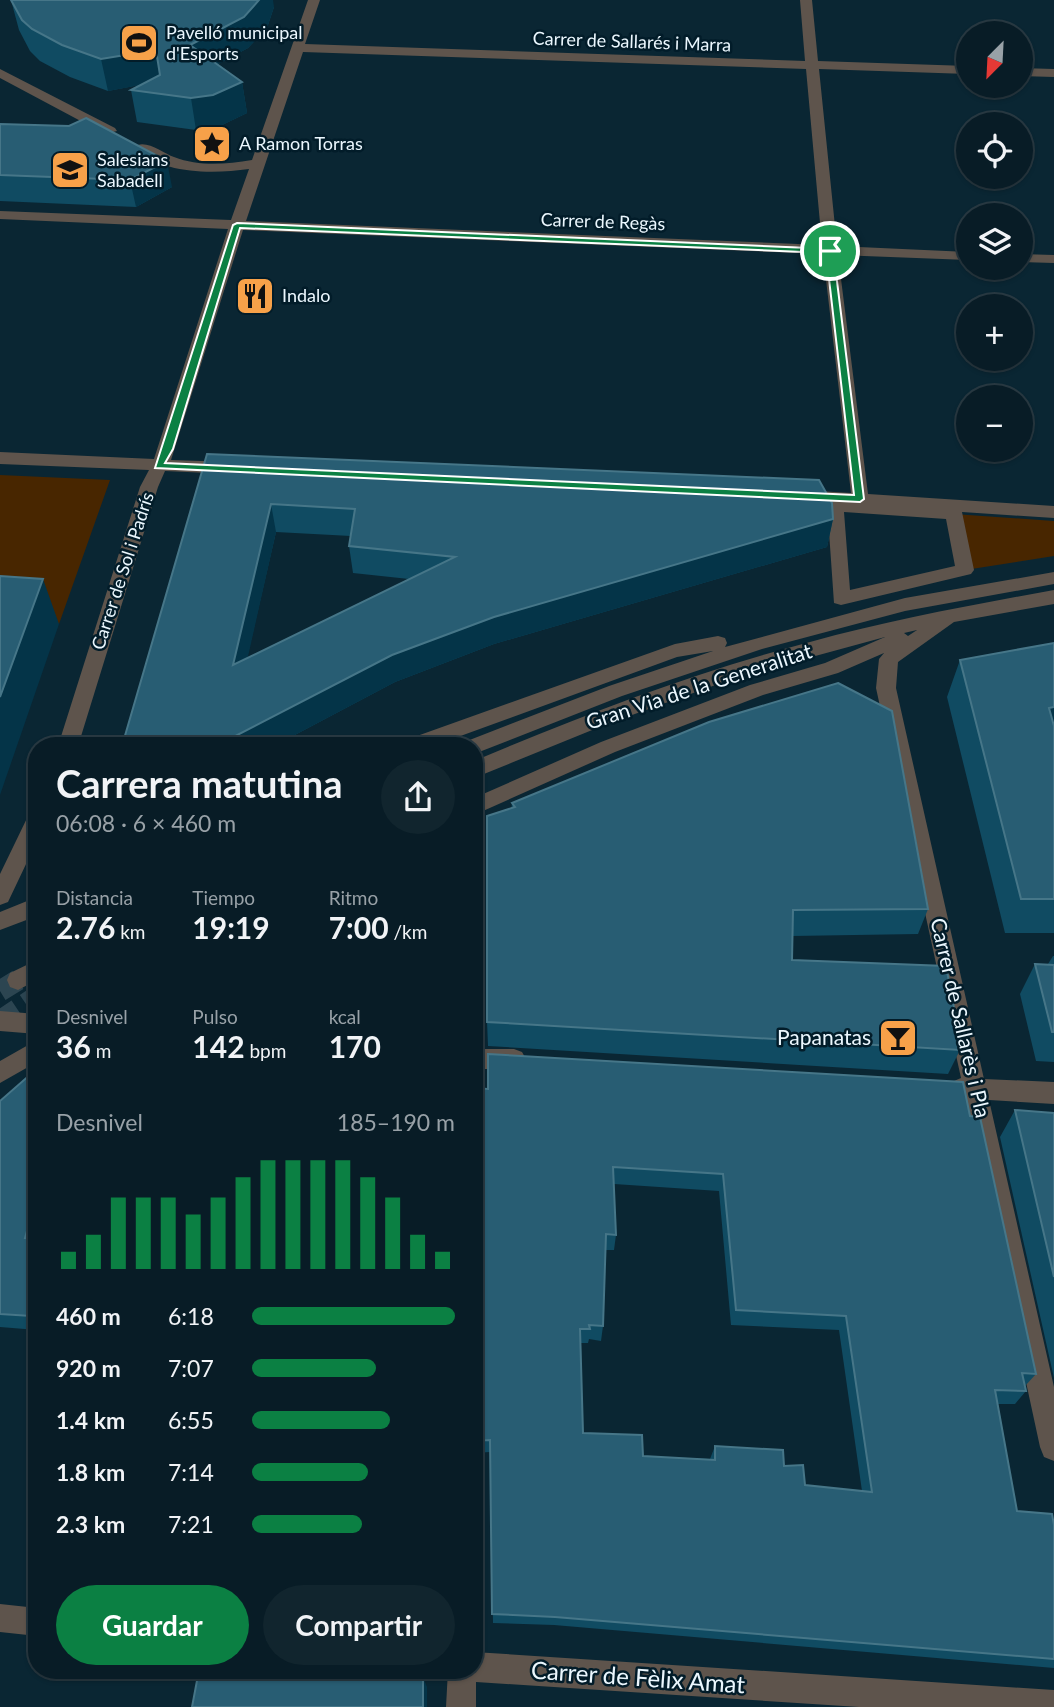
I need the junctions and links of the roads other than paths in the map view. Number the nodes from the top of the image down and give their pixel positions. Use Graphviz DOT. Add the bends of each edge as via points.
graph roads {
  1 [pos="314,0"];
  2 [pos="806,0"];
  3 [pos="296,48"];
  4 [pos="811,65"];
  5 [pos="956,70"];
  6 [pos="1033,72"];
  7 [pos="0,73"];
  8 [pos="1054,73"];
  9 [pos="259,163"];
  10 [pos="0,215"];
  11 [pos="237,225"];
  12 [pos="830,251"];
  13 [pos="956,256"];
  14 [pos="1033,258"];
  15 [pos="1054,259"];
  16 [pos="0,458"];
  17 [pos="159,466"];
  18 [pos="242,469"];
  19 [pos="781,495"];
  20 [pos="860,499"];
  21 [pos="835,505"];
  22 [pos="1054,512"];
  23 [pos="1054,572"];
  24 [pos="1054,578"];
  25 [pos="978,588"];
  26 [pos="1049,599"];
  27 [pos="947,618"];
  28 [pos="837,621"];
  29 [pos="71,737"];
  30 [pos="435,737"];
  31 [pos="483,742"];
  32 [pos="483,767"];
  33 [pos="483,803"];
  34 [pos="28,837"];
  35 [pos="0,896"];
  36 [pos="28,910"];
  37 [pos="0,921"];
  38 [pos="0,1021"];
  39 [pos="28,1023"];
  40 [pos="28,1056"];
  41 [pos="483,1059"];
  42 [pos="535,1060"];
  43 [pos="0,1073"];
  44 [pos="944,1087"];
  45 [pos="975,1089"];
  46 [pos="1054,1093"];
  47 [pos="1054,1447"];
  48 [pos="0,1618"];
  49 [pos="28,1621"];
  50 [pos="483,1668"];
  51 [pos="462,1679"];
  52 [pos="1054,1705"];
  53 [pos="461,1707"];
  1 -- 3 [label="street, Carrer de Sol i Padrís"];
  2 -- 4 [label="street"];
  3 -- 4 [label="street, Carrer de Sallarés i Marra"];
  3 -- 9 [label="street, Carrer de Sol i Padrís"];
  4 -- 5 [label="street, Carrer de Sallarés i Marra"];
  4 -- 12 [label="street"];
  6 -- 8 [label="street"];
  7 -- 9 [label="street" via="186,168 214,170"];
  9 -- 11 [label="street, Carrer de Sol i Padrís"];
  10 -- 11 [label="street, Carrer de Regàs"];
  11 -- 12 [label="street, Carrer de Regàs"];
  11 -- 17 [label="street, Carrer de Sol i Padrís"];
  12 -- 13 [label="street, Carrer de Regàs"];
  12 -- 20 [label="street"];
  14 -- 15 [label="street"];
  16 -- 17 [label="street"];
  17 -- 18 [label="street"];
  17 -- 29 [label="street, Carrer de Sol i Padrís"];
  19 -- 20 [label="street"];
  20 -- 22 [label="street"];
  21 -- 21 [label="street" via="954,514 964,570 841,598"];
  23 -- 25 [label="street"];
  24 -- 25 [label="street, Gran Via de la Generalitat"];
  25 -- 28 [label="street, Gran Via de la Generalitat"];
  26 -- 27 [label="street, Gran Via de la Generalitat"];
  27 -- 32 [label="street, Gran Via de la Generalitat" via="819,646 729,672 550,737"];
  27 -- 33 [label="street" via="831,668 757,690 608,747"];
  27 -- 45 [label="street, Carrer de Sallarès i Pla" via="889,659 886,688"];
  28 -- 30 [label="street" via="675,651"];
  28 -- 31 [label="street, Gran Via de la Generalitat" via="753,643 625,686"];
  34 -- 35 [label="street"];
  36 -- 37 [label="street"];
  38 -- 39 [label="street"];
  40 -- 43 [label="street"];
  41 -- 42 [label="street"];
  44 -- 45 [label="street"];
  45 -- 46 [label="street"];
  45 -- 47 [label="street, Carrer de Sallarès i Pla"];
  48 -- 49 [label="street"];
  50 -- 52 [label="street, Carrer de Fèlix Amat"];
  51 -- 53 [label="street"];
}
